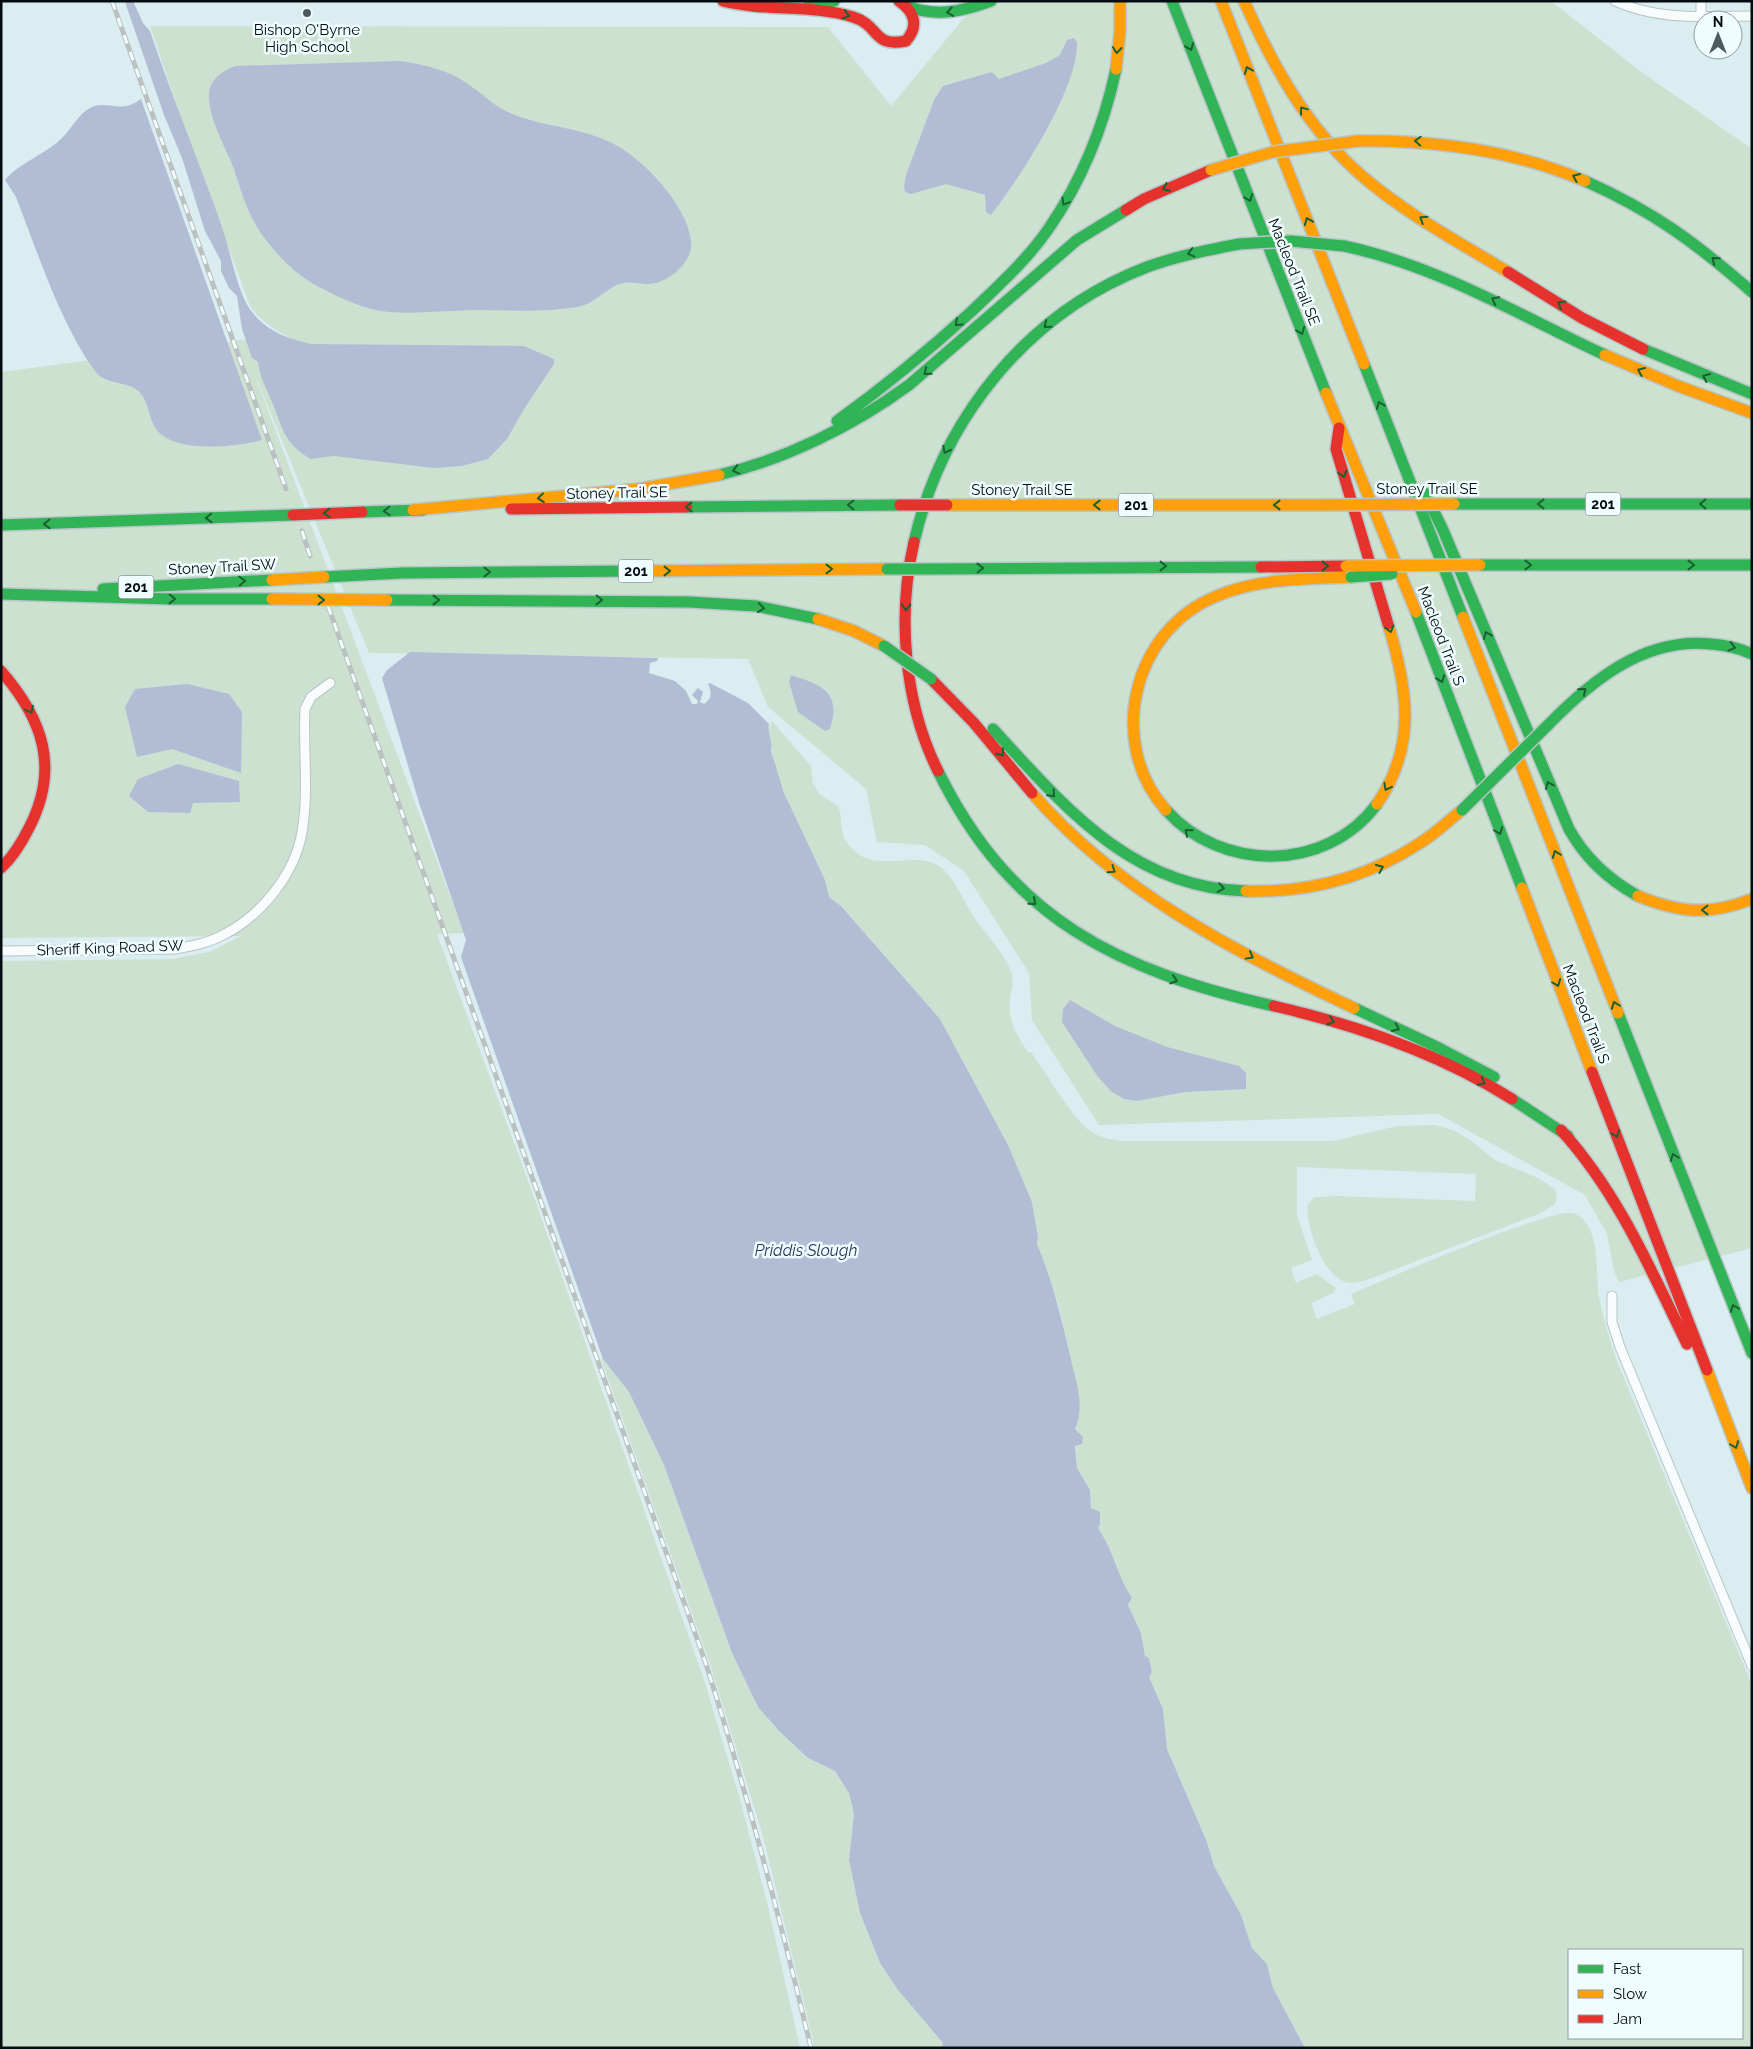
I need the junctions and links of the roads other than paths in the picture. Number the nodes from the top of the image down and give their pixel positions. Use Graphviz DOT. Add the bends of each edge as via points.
graph roads {
  1 [pos="723,1"];
  2 [pos="834,1"];
  3 [pos="991,1"];
  4 [pos="1120,1"];
  5 [pos="1172,1"];
  6 [pos="1221,1"];
  7 [pos="1244,1"];
  8 [pos="1615,1"];
  9 [pos="904,4"];
  10 [pos="798,7"];
  11 [pos="1693,16"];
  12 [pos="1752,292"];
  13 [pos="1752,394"];
  14 [pos="1752,414"];
  15 [pos="1339,426"];
  16 [pos="1398,450"];
  17 [pos="782,454"];
  18 [pos="1752,504"];
  19 [pos="413,510"];
  20 [pos="1,526"];
  21 [pos="1393,552"];
  22 [pos="1453,565"];
  23 [pos="1752,565"];
  24 [pos="1,594"];
  25 [pos="1752,654"];
  26 [pos="1,671"];
  27 [pos="330,683"];
  28 [pos="941,688"];
  29 [pos="1,868"];
  30 [pos="1752,899"];
  31 [pos="1,951"];
  32 [pos="1568,1136"];
  33 [pos="1612,1296"];
  34 [pos="1752,1353"];
  35 [pos="1719,1402"];
  36 [pos="1752,1488"];
  37 [pos="1752,1666"];
  1 -- 10 [label="main road" via="748,7"];
  2 -- 10 [label="main road"];
  3 -- 9 [label="main road, one-way" via="967,9 930,14 920,13"];
  4 -- 17 [label="main road, one-way" via="1116,68 1101,127 1081,176 1048,230 1012,273 908,367 835,423"];
  5 -- 15 [label="main road, Macleod Trail SE, one-way"];
  16 -- 6 [label="main road, Macleod Trail SE, one-way"];
  13 -- 7 [label="main road, one-way" via="1722,384 1608,331 1466,247 1375,186 1347,162 1289,90"];
  8 -- 11 [label="street" via="1649,13"];
  10 -- 9 [label="main road, one-way" via="861,19 882,42 895,44 906,41 915,27 914,17"];
  12 -- 17 [label="main road, one-way, bridge" via="1690,239 1661,220 1570,174 1480,149 1422,141 1358,141 1272,152 1165,188 1100,225 1077,240 902,391 832,433"];
  14 -- 32 [label="main road, one-way, bridge" via="1628,366 1435,272 1394,257 1344,246 1282,241 1239,244 1151,265 1108,285 1050,322 1016,352 958,427 938,468 912,547 906,598 908,667 916,712 928,751 960,817 990,858 1028,897 1088,941 1126,962 1214,992 1333,1022 1438,1061 1498,1090"];
  15 -- 21 [label="main road, Macleod Trail SE"];
  15 -- 22 [label="main road, one-way, bridge" via="1336,448 1391,630 1400,666 1405,699 1405,735 1397,766 1382,796 1348,833 1323,848 1297,856 1249,858 1225,853 1202,843 1170,818 1154,799 1141,775 1132,734 1132,707 1148,659 1160,638 1178,620 1215,597 1267,582 1351,577"];
  30 -- 16 [label="main road, one-way" via="1713,910 1673,909 1627,890 1582,850 1558,807 1443,530 1420,481"];
  34 -- 16 [label="main road, Macleod Trail S, one-way"];
  17 -- 19 [label="main road, one-way" via="730,472 667,486"];
  18 -- 19 [label="main road, Stoney Trail SE / 201, one-way, bridge" via="900,505"];
  19 -- 20 [label="main road, Stoney Trail SE / 201, one-way, bridge"];
  21 -- 35 [label="main road, Macleod Trail S, one-way"];
  22 -- 23 [label="main road, 201, one-way, bridge"];
  24 -- 22 [label="main road, Stoney Trail SW / 201, one-way, bridge" via="385,574"];
  24 -- 28 [label="main road, one-way, bridge" via="172,599 564,599 714,603 790,612 849,629 884,646"];
  28 -- 25 [label="main road, one-way, bridge" via="985,721 1066,810 1126,855 1200,885 1244,892 1282,893 1367,874 1406,855 1462,810 1584,688 1648,651 1685,642 1707,642"];
  26 -- 29 [label="main road, one-way" via="30,707 46,754 45,792 34,822 17,850"];
  27 -- 31 [label="street, Sheriff King Road SW" via="311,697 305,709 304,815 297,852 258,911 222,936 175,949"];
  28 -- 32 [label="main road, one-way" via="979,726 1061,826 1105,865 1184,917 1265,964 1485,1072 1531,1103"];
  32 -- 35 [label="main road" via="1602,1177 1624,1213"];
  33 -- 37 [label="street" via="1612,1322 1620,1347"];
  35 -- 36 [label="main road, Macleod Trail S, one-way"];
}
